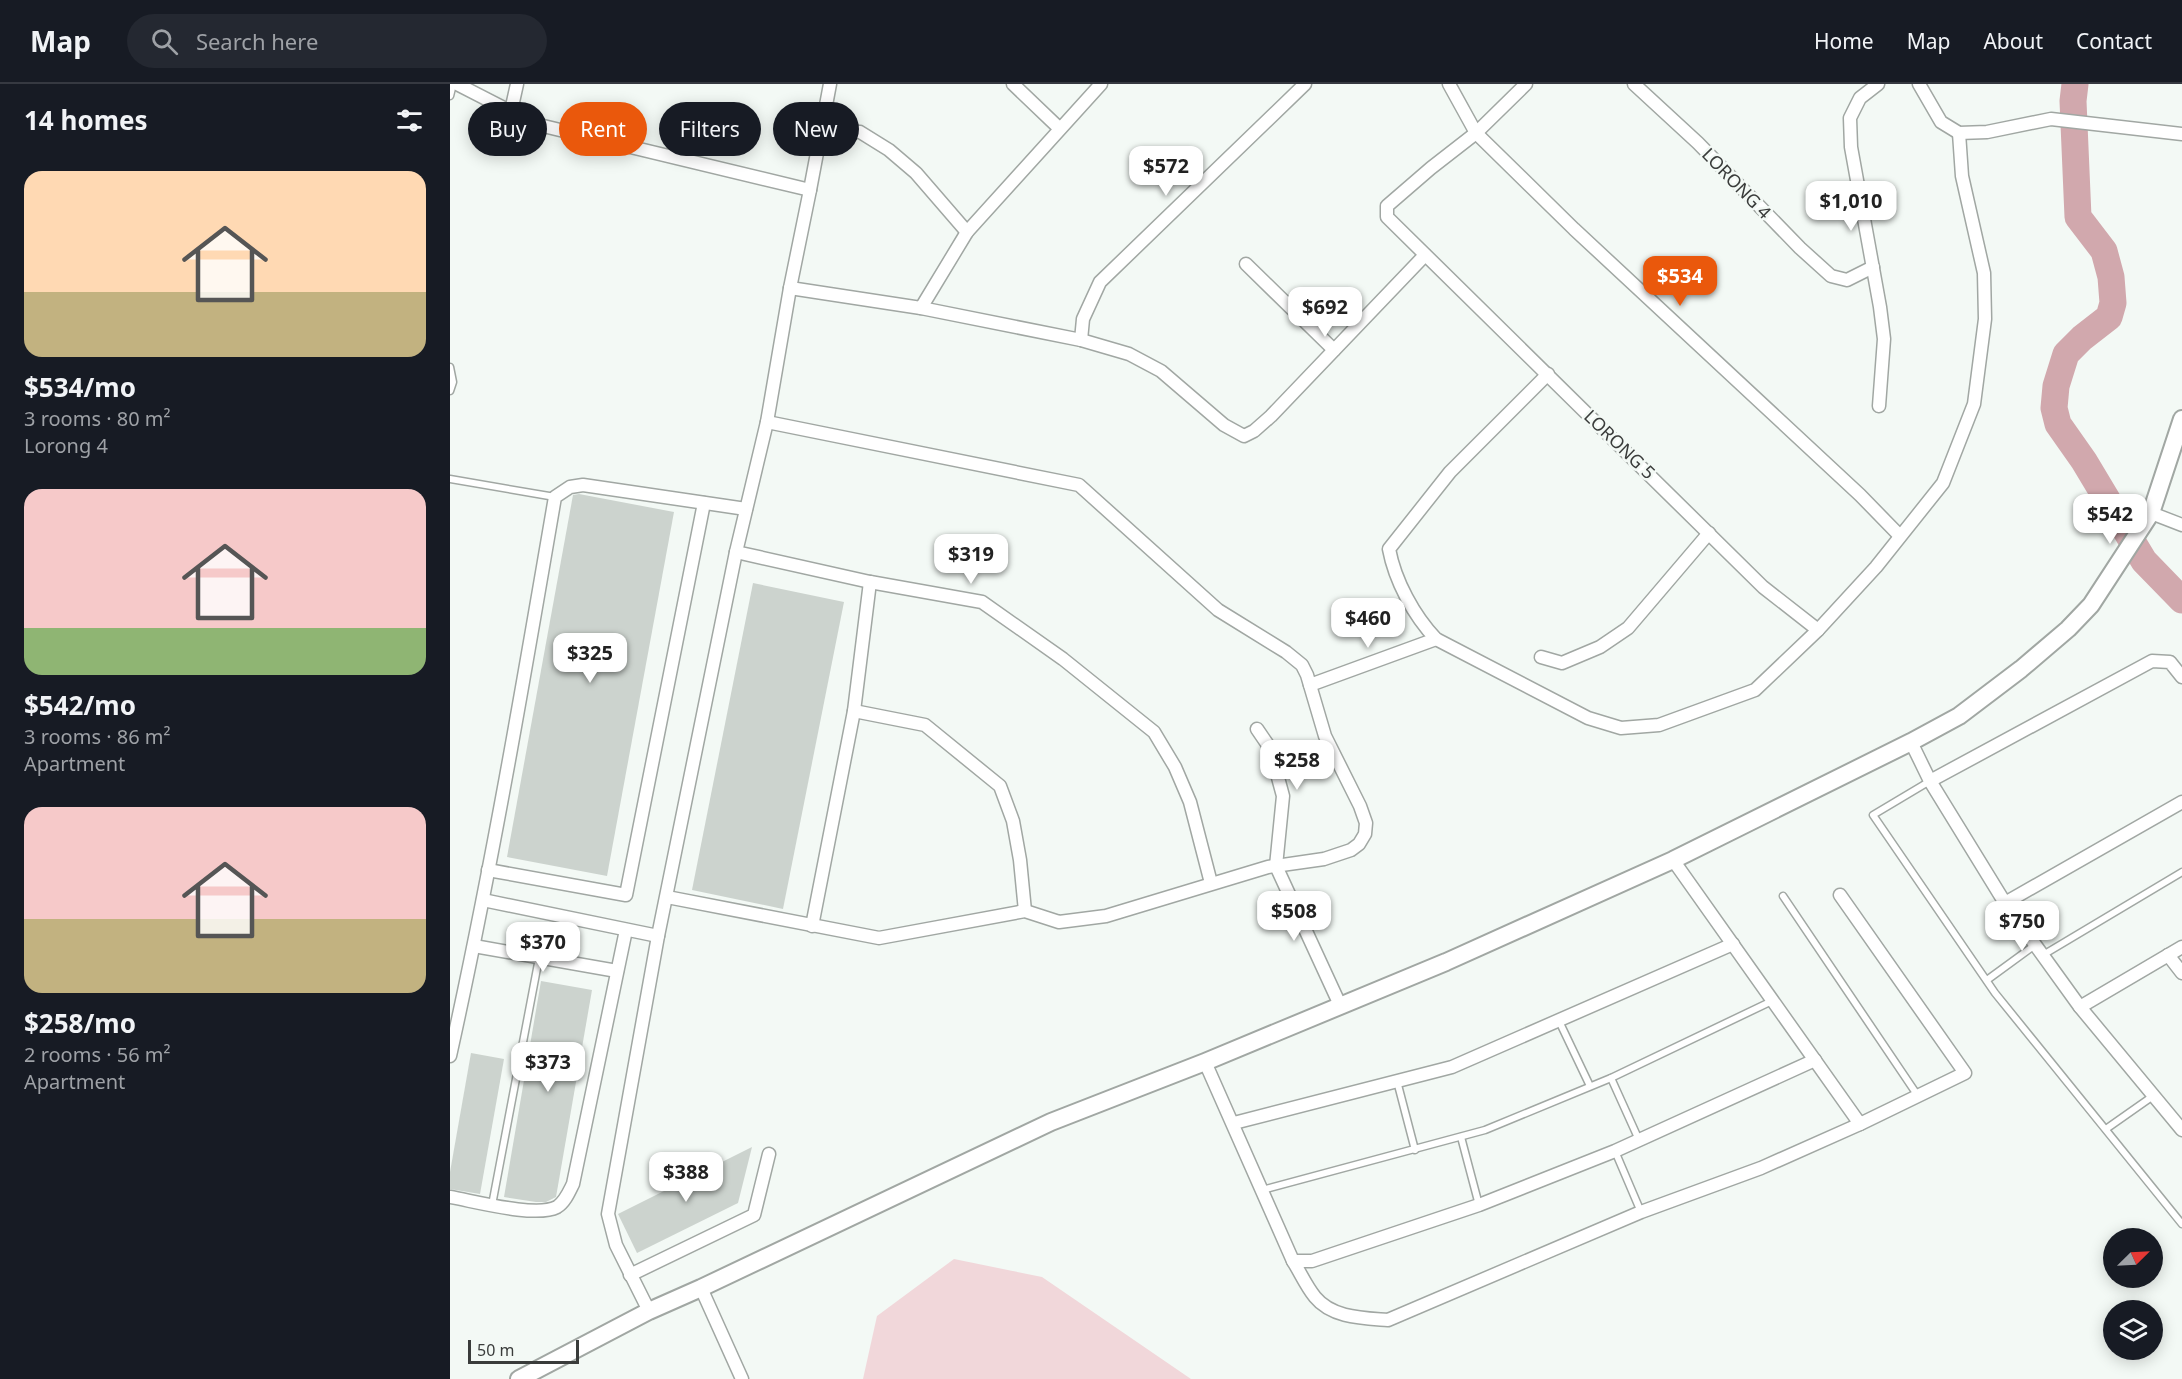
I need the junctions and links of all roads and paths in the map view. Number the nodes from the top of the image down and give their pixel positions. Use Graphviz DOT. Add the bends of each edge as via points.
graph roads {
  1 [pos="455,84"];
  2 [pos="517,84"];
  3 [pos="830,84"];
  4 [pos="1013,84"];
  5 [pos="1101,84"];
  6 [pos="1305,84"];
  7 [pos="1449,84"];
  8 [pos="1526,84"];
  9 [pos="1634,84"];
  10 [pos="1878,84"];
  11 [pos="1919,84"];
  12 [pos="450,96"];
  13 [pos="492,102"];
  14 [pos="513,102"];
  15 [pos="827,102"];
  16 [pos="547,127"];
  17 [pos="1059,128"];
  18 [pos="859,132"];
  19 [pos="1476,133"];
  20 [pos="1959,133"];
  21 [pos="2182,134"];
  22 [pos="817,156"];
  23 [pos="810,190"];
  24 [pos="967,232"];
  25 [pos="1425,255"];
  26 [pos="1246,264"];
  27 [pos="1873,267"];
  28 [pos="790,288"];
  29 [pos="921,308"];
  30 [pos="1081,340"];
  31 [pos="1334,350"];
  32 [pos="450,367"];
  33 [pos="1548,374"];
  34 [pos="450,391"];
  35 [pos="1879,406"];
  36 [pos="2182,419"];
  37 [pos="767,422"];
  38 [pos="450,479"];
  39 [pos="555,497"];
  40 [pos="704,503"];
  41 [pos="746,509"];
  42 [pos="2151,513"];
  43 [pos="2182,525"];
  44 [pos="1709,533"];
  45 [pos="1900,536"];
  46 [pos="736,552"];
  47 [pos="870,582"];
  48 [pos="1818,630"];
  49 [pos="1436,639"];
  50 [pos="1541,657"];
  51 [pos="2182,676"];
  52 [pos="1310,685"];
  53 [pos="854,711"];
  54 [pos="1257,729"];
  55 [pos="1911,742"];
  56 [pos="1930,781"];
  57 [pos="2182,802"];
  58 [pos="1673,860"];
  59 [pos="1276,866"];
  60 [pos="488,870"];
  61 [pos="2182,872"];
  62 [pos="1211,883"];
  63 [pos="1840,895"];
  64 [pos="1783,896"];
  65 [pos="667,897"];
  66 [pos="483,900"];
  67 [pos="2005,903"];
  68 [pos="1025,911"];
  69 [pos="812,926"];
  70 [pos="626,930"];
  71 [pos="658,936"];
  72 [pos="1733,944"];
  73 [pos="474,946"];
  74 [pos="2182,947"];
  75 [pos="2039,950"];
  76 [pos="2168,955"];
  77 [pos="540,957"];
  78 [pos="617,971"];
  79 [pos="2182,973"];
  80 [pos="1987,980"];
  81 [pos="1772,1001"];
  82 [pos="1340,1005"];
  83 [pos="2080,1007"];
  84 [pos="1559,1021"];
  85 [pos="450,1056"];
  86 [pos="1815,1060"];
  87 [pos="1205,1062"];
  88 [pos="1611,1078"];
  89 [pos="1397,1081"];
  90 [pos="1590,1086"];
  91 [pos="1918,1096"];
  92 [pos="2153,1096"];
  93 [pos="1234,1123"];
  94 [pos="1860,1124"];
  95 [pos="2106,1129"];
  96 [pos="2182,1130"];
  97 [pos="1461,1137"];
  98 [pos="1640,1140"];
  99 [pos="1414,1150"];
  100 [pos="1615,1151"];
  101 [pos="769,1154"];
  102 [pos="1262,1190"];
  103 [pos="450,1197"];
  104 [pos="492,1205"];
  105 [pos="1479,1205"];
  106 [pos="1641,1212"];
  107 [pos="2182,1224"];
  108 [pos="1293,1261"];
  109 [pos="630,1275"];
  110 [pos="701,1288"];
  111 [pos="649,1311"];
  112 [pos="519,1379"];
  113 [pos="742,1379"];
  1 -- 12 [label="lane"];
  1 -- 13 [label="street"];
  2 -- 14 [label="street"];
  3 -- 15 [label="street"];
  4 -- 17 [label="street"];
  5 -- 17 [label="street"];
  6 -- 30 [label="street" via="1100,282 1083,319"];
  7 -- 19 [label="street"];
  8 -- 19 [label="street"];
  9 -- 27 [label="street, LORONG 4" via="1831,276 1847,280"];
  10 -- 27 [label="street" via="1860,98 1850,118 1851,147"];
  11 -- 20 [label="street" via="1941,122"];
  16 -- 23 [label="street"];
  17 -- 24 [label="street"];
  18 -- 24 [label="street" via="890,150 916,173"];
  19 -- 25 [label="street, LORONG 5" via="1387,206 1386,217"];
  19 -- 45 [label="street"];
  20 -- 21 [label="street" via="1986,132 2051,119"];
  20 -- 45 [label="street" via="1962,176 1984,273 1984,319 1974,404 1943,483"];
  22 -- 23 [label="street"];
  23 -- 28 [label="street"];
  24 -- 29 [label="street"];
  25 -- 31 [label="street"];
  25 -- 33 [label="street, LORONG 5"];
  26 -- 31 [label="street"];
  27 -- 35 [label="street" via="1884,339"];
  28 -- 29 [label="street"];
  28 -- 37 [label="street"];
  29 -- 30 [label="street"];
  30 -- 31 [label="street" via="1129,354 1161,371 1244,436 1271,416"];
  32 -- 34 [label="lane"];
  33 -- 44 [label="street, LORONG 5"];
  33 -- 49 [label="street" via="1450,472 1389,549 1393,568 1423,626"];
  36 -- 42 [label="street"];
  37 -- 41 [label="street"];
  37 -- 52 [label="street" via="1079,485 1218,610 1302,665"];
  38 -- 39 [label="lane"];
  39 -- 40 [label="street" via="570,487 583,485"];
  39 -- 60 [label="street"];
  40 -- 41 [label="street"];
  40 -- 60 [label="street" via="626,895"];
  41 -- 46 [label="street"];
  42 -- 43 [label="street"];
  42 -- 55 [label="street" via="2091,604 2068,628 1959,716"];
  44 -- 48 [label="street, LORONG 5" via="1763,586"];
  44 -- 50 [label="street" via="1628,628 1600,647 1562,663"];
  45 -- 48 [label="street"];
  46 -- 47 [label="street"];
  46 -- 65 [label="street"];
  47 -- 53 [label="street"];
  47 -- 62 [label="street" via="982,602 1064,659 1154,732 1191,801"];
  48 -- 49 [label="street" via="1755,690 1659,725 1621,728 1588,718"];
  49 -- 52 [label="street"];
  51 -- 56 [label="street" via="2170,662 2152,661"];
  52 -- 59 [label="street" via="1325,736 1360,806 1365,834 1351,850 1324,859"];
  53 -- 68 [label="street" via="925,725 1000,786 1013,821"];
  53 -- 69 [label="street"];
  54 -- 59 [label="street" via="1270,748 1283,796"];
  55 -- 56 [label="street"];
  55 -- 58 [label="street"];
  56 -- 67 [label="street"];
  56 -- 80 [label="lane" via="1873,815"];
  57 -- 67 [label="street"];
  58 -- 72 [label="street"];
  58 -- 82 [label="street"];
  59 -- 62 [label="street"];
  59 -- 82 [label="street"];
  60 -- 66 [label="street"];
  61 -- 75 [label="lane"];
  62 -- 68 [label="street" via="1106,916 1059,922"];
  63 -- 91 [label="street" via="1965,1073"];
  64 -- 91 [label="lane"];
  65 -- 69 [label="street"];
  65 -- 71 [label="street"];
  66 -- 70 [label="street"];
  66 -- 73 [label="street"];
  67 -- 75 [label="street"];
  68 -- 69 [label="street" via="879,938"];
  70 -- 71 [label="street"];
  70 -- 78 [label="street"];
  71 -- 109 [label="street" via="608,1214"];
  72 -- 81 [label="street"];
  72 -- 84 [label="street"];
  73 -- 77 [label="street"];
  73 -- 85 [label="street"];
  74 -- 76 [label="street"];
  75 -- 80 [label="lane"];
  75 -- 83 [label="street"];
  76 -- 79 [label="street"];
  76 -- 83 [label="street"];
  77 -- 78 [label="street"];
  77 -- 104 [label="lane"];
  78 -- 104 [label="street" via="573,1184 566,1198 558,1206 543,1211"];
  80 -- 95 [label="lane"];
  81 -- 86 [label="street"];
  81 -- 88 [label="lane"];
  82 -- 87 [label="street"];
  83 -- 92 [label="street"];
  84 -- 89 [label="street" via="1452,1067"];
  84 -- 90 [label="lane"];
  86 -- 94 [label="street"];
  86 -- 98 [label="street"];
  87 -- 93 [label="street"];
  87 -- 110 [label="street" via="1051,1122"];
  88 -- 90 [label="lane"];
  88 -- 98 [label="lane"];
  89 -- 93 [label="street"];
  89 -- 99 [label="lane"];
  90 -- 97 [label="lane" via="1485,1131"];
  91 -- 94 [label="street"];
  92 -- 95 [label="lane"];
  92 -- 96 [label="street"];
  93 -- 102 [label="street"];
  94 -- 106 [label="street" via="1761,1168"];
  95 -- 107 [label="lane"];
  97 -- 99 [label="lane"];
  97 -- 105 [label="lane"];
  98 -- 100 [label="street"];
  99 -- 102 [label="lane"];
  100 -- 105 [label="street"];
  100 -- 106 [label="lane"];
  101 -- 109 [label="street" via="754,1215"];
  102 -- 108 [label="street"];
  103 -- 104 [label="street"];
  105 -- 108 [label="street" via="1312,1261"];
  106 -- 108 [label="street" via="1388,1320 1334,1312 1315,1298"];
  109 -- 111 [label="street"];
  110 -- 111 [label="street"];
  110 -- 113 [label="street"];
  111 -- 112 [label="street"];
}
